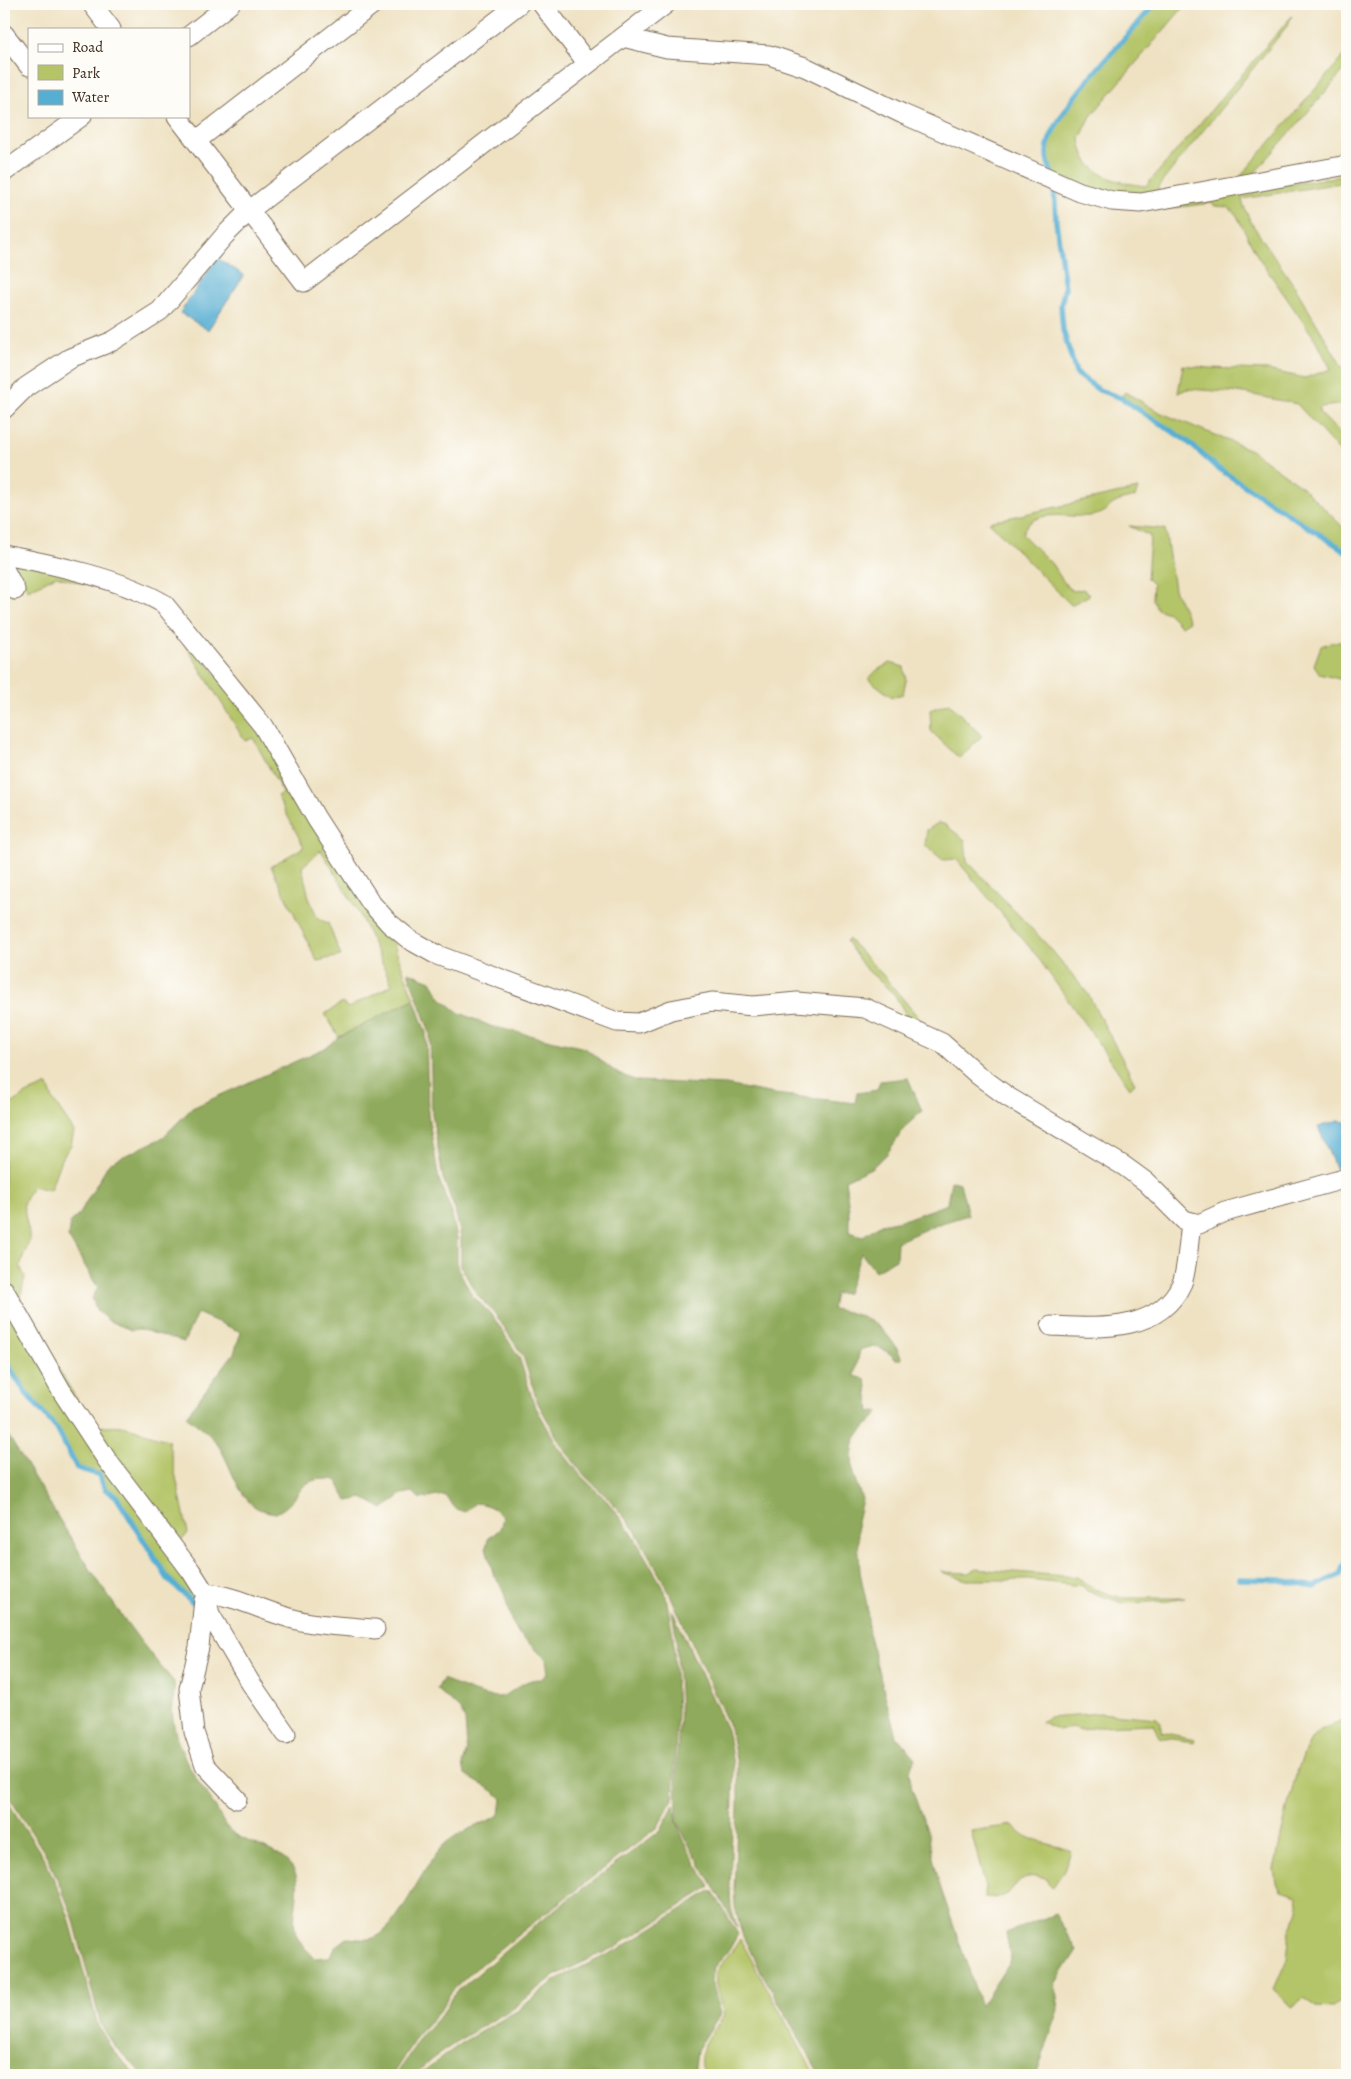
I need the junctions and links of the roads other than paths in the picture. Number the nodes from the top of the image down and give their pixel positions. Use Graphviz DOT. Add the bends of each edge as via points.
graph roads {
  1 [pos="92,4"];
  2 [pos="373,4"];
  3 [pos="519,4"];
  4 [pos="542,4"];
  5 [pos="666,4"];
  6 [pos="218,8"];
  7 [pos="110,28"];
  8 [pos="4,34"];
  9 [pos="190,35"];
  10 [pos="624,37"];
  11 [pos="588,64"];
  12 [pos="28,65"];
  13 [pos="74,118"];
  14 [pos="179,118"];
  15 [pos="196,141"];
  16 [pos="1347,166"];
  17 [pos="4,172"];
  18 [pos="250,210"];
  19 [pos="4,409"];
  20 [pos="4,555"];
  21 [pos="4,568"];
  22 [pos="14,590"];
  23 [pos="1347,1178"];
  24 [pos="1191,1222"];
  25 [pos="4,1290"];
  26 [pos="1051,1326"];
  27 [pos="205,1593"];
  28 [pos="375,1629"];
  29 [pos="286,1734"];
  30 [pos="237,1798"];
  1 -- 7 [label="street"];
  2 -- 15 [label="street"];
  3 -- 18 [label="street"];
  4 -- 11 [label="street"];
  5 -- 10 [label="street"];
  6 -- 9 [label="street"];
  8 -- 12 [label="street"];
  10 -- 11 [label="street"];
  10 -- 16 [label="street" via="667,48 769,55 805,68 1080,192 1112,201 1141,203"];
  11 -- 18 [label="street" via="304,282"];
  13 -- 17 [label="street"];
  14 -- 15 [label="street"];
  15 -- 18 [label="street"];
  18 -- 19 [label="street" via="160,311 112,341 70,358 26,387"];
  20 -- 24 [label="street" via="49,563 137,590 164,604 263,726 316,818 371,903 410,940 459,964 617,1022 639,1023 671,1010 712,1002 744,1006 797,1002 865,1008 942,1043 1008,1097 1124,1166 1146,1182 1184,1220"];
  21 -- 22 [label="street"];
  23 -- 24 [label="street" via="1225,1212 1199,1224"];
  24 -- 26 [label="street" via="1182,1283 1163,1308 1123,1326 1102,1329"];
  25 -- 27 [label="street" via="61,1390 107,1460"];
  27 -- 28 [label="street" via="222,1594 255,1608 306,1622"];
  27 -- 29 [label="street" via="210,1614 250,1682"];
  27 -- 30 [label="street" via="199,1647 189,1689 194,1732 205,1765"];
}
